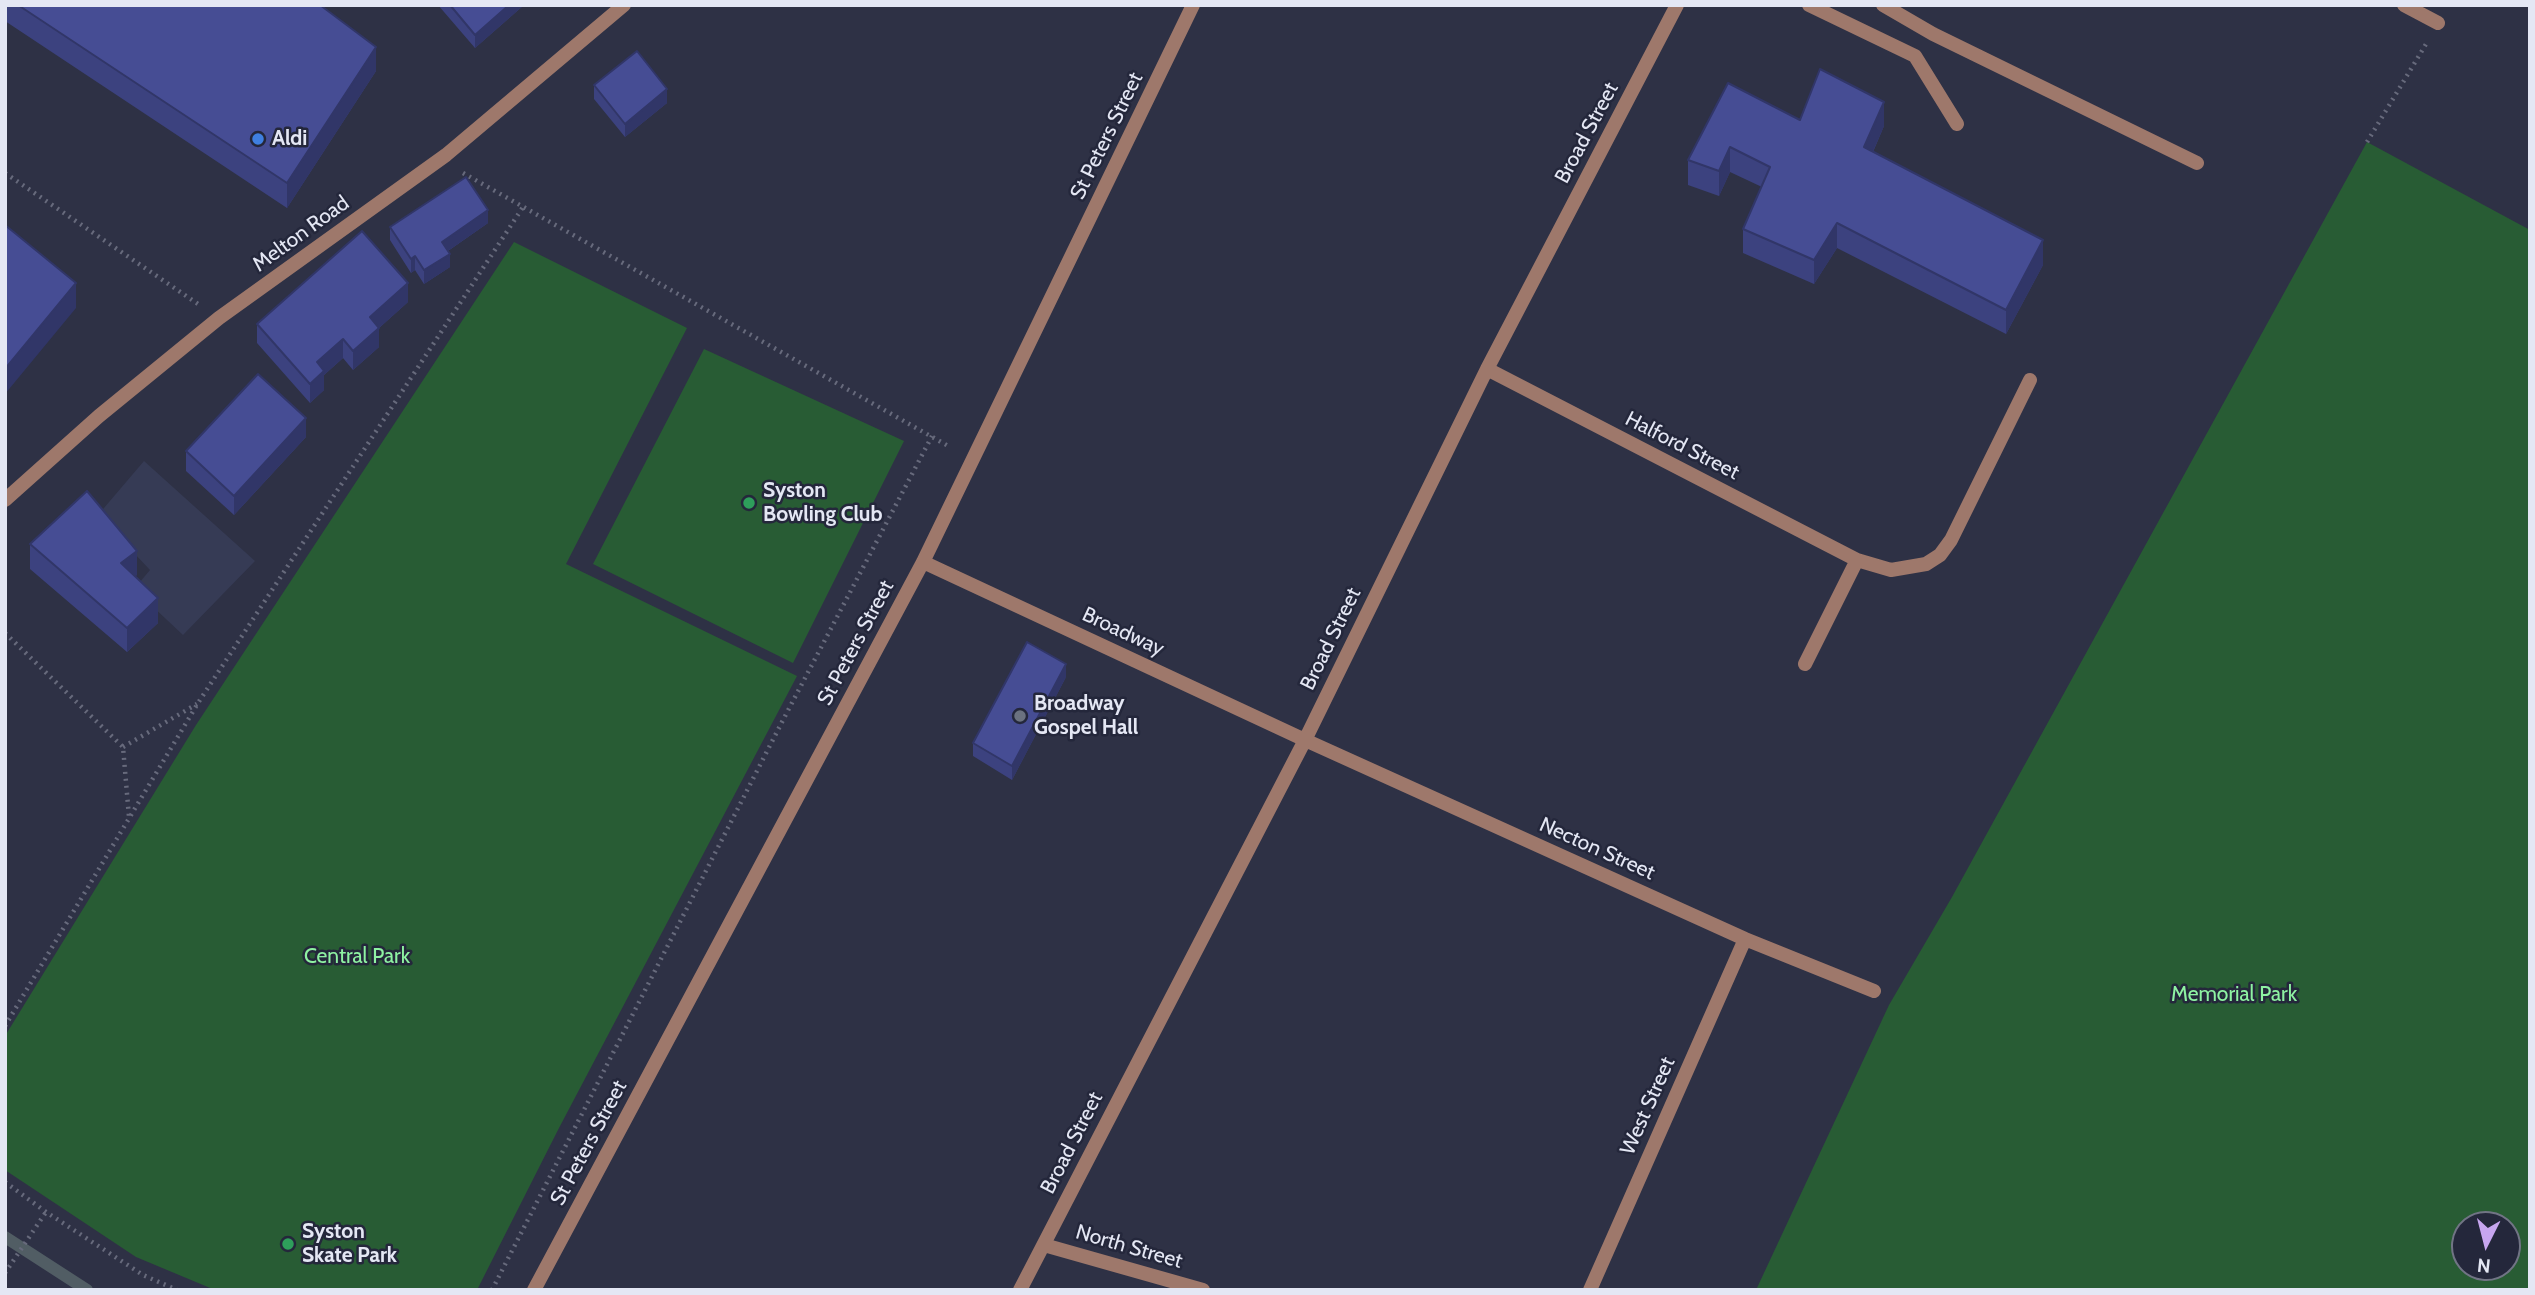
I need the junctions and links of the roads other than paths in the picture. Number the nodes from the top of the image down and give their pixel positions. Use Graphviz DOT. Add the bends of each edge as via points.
graph roads {
  1 [pos="624,5"];
  2 [pos="1193,5"];
  3 [pos="1677,5"];
  4 [pos="1809,5"];
  5 [pos="1883,5"];
  6 [pos="2404,5"];
  7 [pos="2438,23"];
  8 [pos="1957,124"];
  9 [pos="2197,163"];
  10 [pos="1486,369"];
  11 [pos="2030,380"];
  12 [pos="5,500"];
  13 [pos="1857,561"];
  14 [pos="923,562"];
  15 [pos="1805,664"];
  16 [pos="1304,740"];
  17 [pos="1745,939"];
  18 [pos="1874,991"];
  19 [pos="1044,1245"];
  20 [pos="534,1290"];
  21 [pos="1020,1290"];
  22 [pos="1203,1290"];
  23 [pos="1590,1290"];
  1 -- 12 [label="street, Melton Road" via="446,155 219,318"];
  2 -- 14 [label="street, St Peters Street"];
  3 -- 10 [label="street, Broad Street"];
  4 -- 8 [label="street" via="1915,56"];
  5 -- 9 [label="street"];
  6 -- 7 [label="street"];
  10 -- 13 [label="street, Halford Street"];
  10 -- 16 [label="street, Broad Street"];
  11 -- 13 [label="street, Halford Street" via="1940,555 1926,564 1891,570"];
  13 -- 15 [label="street"];
  14 -- 16 [label="street, Broadway"];
  14 -- 20 [label="street, St Peters Street"];
  16 -- 17 [label="street, Necton Street"];
  16 -- 19 [label="street, Broad Street"];
  17 -- 18 [label="street, Necton Street"];
  17 -- 23 [label="street, West Street"];
  19 -- 21 [label="street, Broad Street"];
  19 -- 22 [label="street, North Street"];
}
